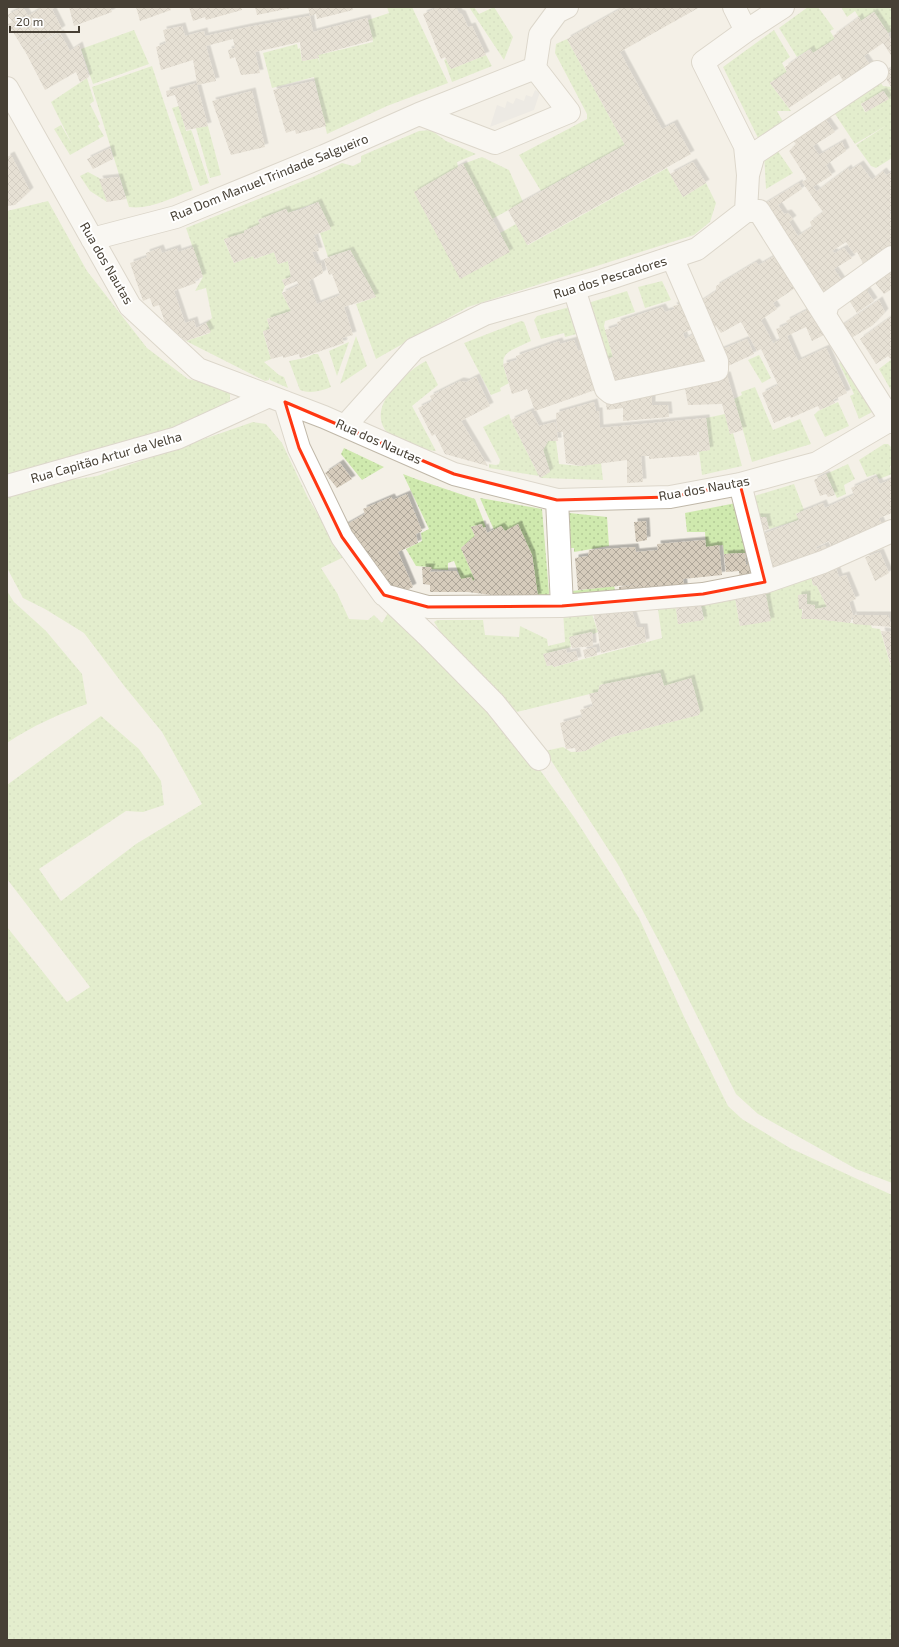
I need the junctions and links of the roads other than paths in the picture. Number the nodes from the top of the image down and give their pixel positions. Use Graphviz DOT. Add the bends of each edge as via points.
graph roads {
  1 [pos="567,7"];
  2 [pos="734,7"];
  3 [pos="783,7"];
  4 [pos="746,31"];
  5 [pos="535,68"];
  6 [pos="877,72"];
  7 [pos="7,88"];
  8 [pos="419,114"];
  9 [pos="748,175"];
  10 [pos="746,211"];
  11 [pos="92,239"];
  12 [pos="672,257"];
  13 [pos="892,257"];
  14 [pos="574,289"];
  15 [pos="825,315"];
  16 [pos="277,399"];
  17 [pos="892,420"];
  18 [pos="345,426"];
  19 [pos="740,484"];
  20 [pos="7,486"];
  21 [pos="557,500"];
  22 [pos="892,531"];
  23 [pos="765,582"];
  24 [pos="384,595"];
  25 [pos="562,606"];
  26 [pos="540,759"];
  1 -- 5 [label="street" via="557,12 540,36"];
  2 -- 4 [label="street"];
  3 -- 4 [label="street"];
  4 -- 9 [label="street" via="703,62 745,146"];
  5 -- 8 [label="street, Rua Dom Manuel Trindade Salgueiro"];
  5 -- 8 [label="street" via="569,112 495,143"];
  6 -- 9 [label="street" via="754,154"];
  7 -- 11 [label="street, Rua dos Nautas"];
  8 -- 11 [label="street, Rua Dom Manuel Trindade Salgueiro" via="176,217"];
  9 -- 10 [label="street"];
  10 -- 12 [label="street, Rua dos Pescadores" via="697,249"];
  10 -- 15 [label="street" via="759,210"];
  11 -- 16 [label="street, Rua dos Nautas" via="130,306 198,369"];
  12 -- 14 [label="street, Rua dos Pescadores"];
  12 -- 14 [label="street" via="717,361 717,370 611,392 606,389"];
  13 -- 15 [label="street" via="828,303"];
  14 -- 18 [label="street, Rua dos Pescadores" via="485,314 414,349"];
  15 -- 17 [label="street"];
  16 -- 18 [label="street, Rua dos Nautas"];
  16 -- 20 [label="street, Rua Capitão Artur da Velha" via="177,438"];
  16 -- 24 [label="street" via="342,536"];
  17 -- 19 [label="street, Rua dos Nautas" via="817,463"];
  18 -- 21 [label="street, Rua dos Nautas" via="454,474"];
  19 -- 21 [label="street, Rua dos Nautas" via="670,496"];
  19 -- 23 [label="street"];
  21 -- 25 [label="street"];
  22 -- 23 [label="street" via="823,562"];
  23 -- 25 [label="street" via="703,594"];
  24 -- 25 [label="street" via="428,607"];
  24 -- 26 [label="street" via="429,636 495,704"];
}
